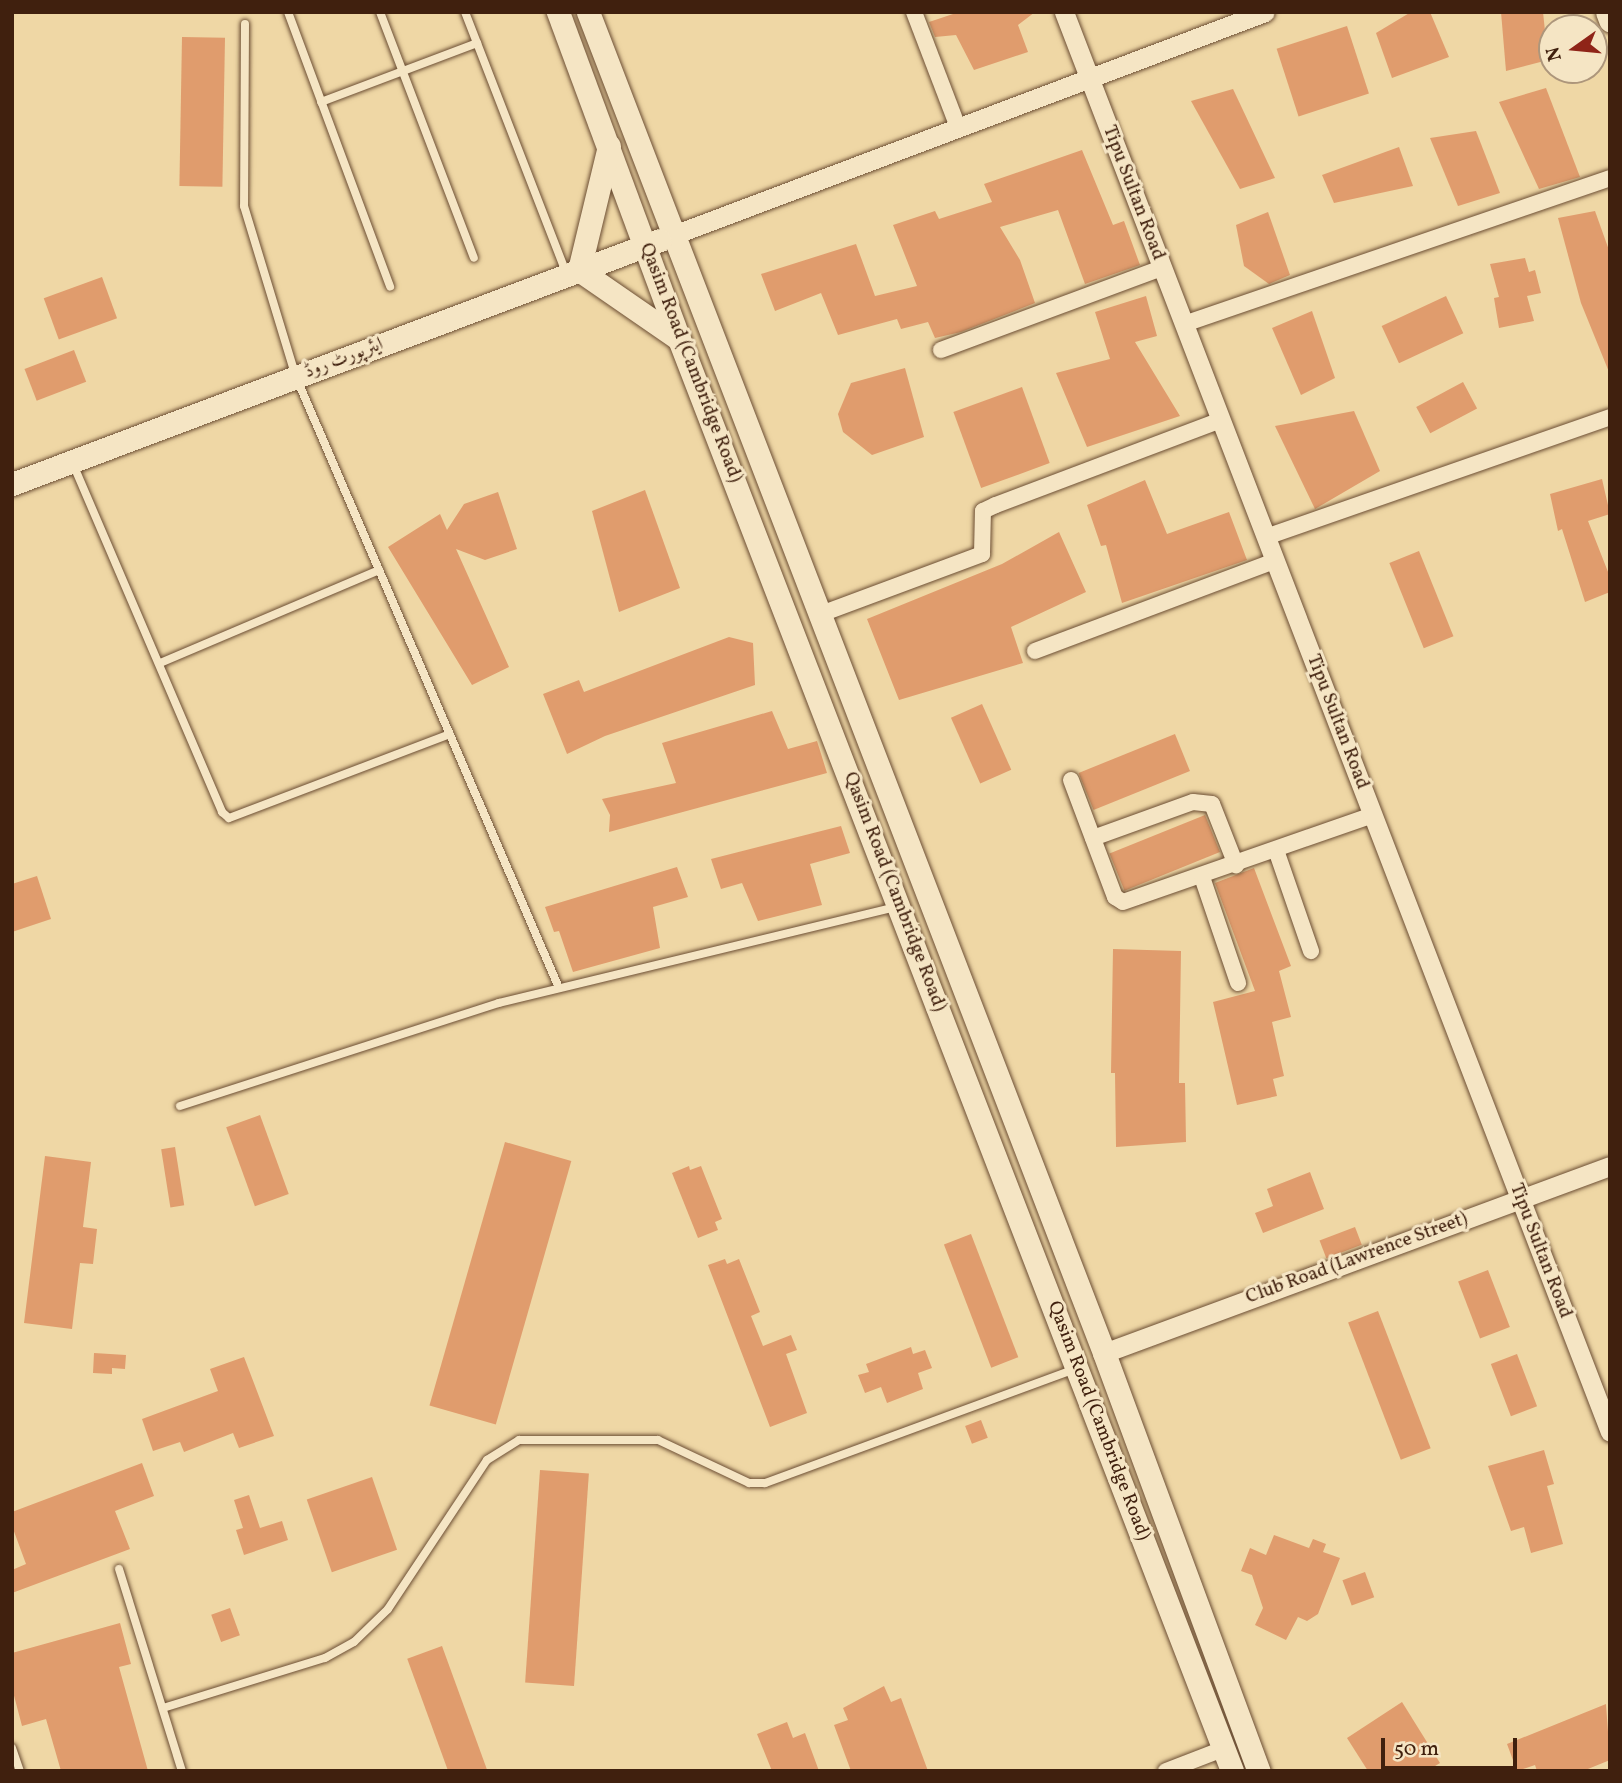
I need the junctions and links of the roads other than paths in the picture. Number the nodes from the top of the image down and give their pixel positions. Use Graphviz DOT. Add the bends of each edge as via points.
graph roads {
  1 [pos="288,12"];
  2 [pos="380,12"];
  3 [pos="465,12"];
  4 [pos="558,12"];
  5 [pos="589,12"];
  6 [pos="914,12"];
  7 [pos="1064,12"];
  8 [pos="1265,12"];
  9 [pos="1607,12"];
  10 [pos="1610,20"];
  11 [pos="245,24"];
  12 [pos="477,43"];
  13 [pos="403,72"];
  14 [pos="1089,77"];
  15 [pos="321,102"];
  16 [pos="958,127"];
  17 [pos="610,146"];
  18 [pos="1610,178"];
  19 [pos="676,234"];
  20 [pos="645,246"];
  21 [pos="474,258"];
  22 [pos="1162,268"];
  23 [pos="573,273"];
  24 [pos="390,287"];
  25 [pos="1184,324"];
  26 [pos="679,339"];
  27 [pos="941,349"];
  28 [pos="296,377"];
  29 [pos="1610,417"];
  30 [pos="1221,420"];
  31 [pos="72,462"];
  32 [pos="12,484"];
  33 [pos="1266,537"];
  34 [pos="1275,561"];
  35 [pos="379,569"];
  36 [pos="821,614"];
  37 [pos="1035,651"];
  38 [pos="160,663"];
  39 [pos="450,734"];
  40 [pos="1071,780"];
  41 [pos="1373,815"];
  42 [pos="1093,838"];
  43 [pos="1276,850"];
  44 [pos="1236,865"];
  45 [pos="1202,877"];
  46 [pos="899,906"];
  47 [pos="1311,951"];
  48 [pos="1238,983"];
  49 [pos="559,988"];
  50 [pos="180,1106"];
  51 [pos="1610,1166"];
  52 [pos="1520,1199"];
  53 [pos="1104,1353"];
  54 [pos="1078,1368"];
  55 [pos="1610,1432"];
  56 [pos="119,1569"];
  57 [pos="163,1708"];
  58 [pos="12,1748"];
  59 [pos="1223,1749"];
  60 [pos="20,1771"];
  61 [pos="182,1771"];
  62 [pos="1166,1771"];
  63 [pos="1232,1771"];
  64 [pos="1259,1771"];
  1 -- 15 [label="lane"];
  2 -- 13 [label="lane"];
  3 -- 12 [label="lane"];
  4 -- 17 [label="main road, Qasim Road (Cambridge Road)"];
  5 -- 19 [label="main road, Qasim Road (Cambridge Road)"];
  6 -- 16 [label="street"];
  7 -- 14 [label="street, Tipu Sultan Road"];
  8 -- 14 [label="street"];
  9 -- 10 [label="main road"];
  11 -- 28 [label="lane" via="244,206"];
  12 -- 13 [label="lane"];
  12 -- 23 [label="lane"];
  13 -- 15 [label="lane"];
  13 -- 21 [label="lane"];
  14 -- 16 [label="street"];
  14 -- 22 [label="street, Tipu Sultan Road"];
  15 -- 24 [label="lane"];
  16 -- 19 [label="street"];
  17 -- 20 [label="main road, Qasim Road (Cambridge Road)"];
  17 -- 23 [label="main road"];
  18 -- 25 [label="street"];
  19 -- 20 [label="main road, ایئرپورٹ روڈ"];
  19 -- 36 [label="main road, Qasim Road (Cambridge Road)"];
  20 -- 23 [label="main road, ایئرپورٹ روڈ"];
  20 -- 26 [label="main road, Qasim Road (Cambridge Road)"];
  22 -- 25 [label="street, Tipu Sultan Road"];
  22 -- 27 [label="street"];
  23 -- 26 [label="main road"];
  23 -- 28 [label="main road, ایئرپورٹ روڈ"];
  25 -- 30 [label="street, Tipu Sultan Road"];
  26 -- 46 [label="main road, Qasim Road (Cambridge Road)"];
  28 -- 31 [label="main road, ایئرپورٹ روڈ"];
  28 -- 35 [label="lane"];
  29 -- 33 [label="street"];
  30 -- 33 [label="street, Tipu Sultan Road"];
  30 -- 36 [label="street" via="983,511 982,554"];
  31 -- 32 [label="main road, ایئرپورٹ روڈ"];
  31 -- 38 [label="lane"];
  33 -- 34 [label="street, Tipu Sultan Road"];
  34 -- 37 [label="street"];
  34 -- 41 [label="street, Tipu Sultan Road"];
  35 -- 38 [label="lane"];
  35 -- 39 [label="lane"];
  36 -- 53 [label="main road, Qasim Road (Cambridge Road)"];
  38 -- 39 [label="lane" via="222,812 229,818"];
  39 -- 49 [label="lane"];
  40 -- 42 [label="street"];
  41 -- 43 [label="street"];
  41 -- 52 [label="street, Tipu Sultan Road"];
  42 -- 44 [label="street" via="1194,802 1212,804"];
  42 -- 45 [label="street" via="1115,897 1124,902"];
  43 -- 44 [label="street"];
  43 -- 47 [label="street"];
  44 -- 45 [label="street"];
  45 -- 48 [label="street"];
  46 -- 49 [label="lane"];
  46 -- 54 [label="main road, Qasim Road (Cambridge Road)"];
  49 -- 50 [label="lane" via="499,1003"];
  51 -- 52 [label="street, Club Road (Lawrence Street)"];
  52 -- 53 [label="street, Club Road (Lawrence Street)"];
  52 -- 55 [label="street, Tipu Sultan Road"];
  53 -- 64 [label="main road, Qasim Road (Cambridge Road)"];
  54 -- 57 [label="lane" via="765,1483 749,1483 659,1440 519,1440 487,1460 383,1617 354,1642 325,1658"];
  54 -- 59 [label="main road, Qasim Road (Cambridge Road)"];
  56 -- 57 [label="lane"];
  57 -- 61 [label="lane"];
  58 -- 60 [label="lane"];
  59 -- 62 [label="street"];
  59 -- 63 [label="main road, Qasim Road (Cambridge Road)"];
}
